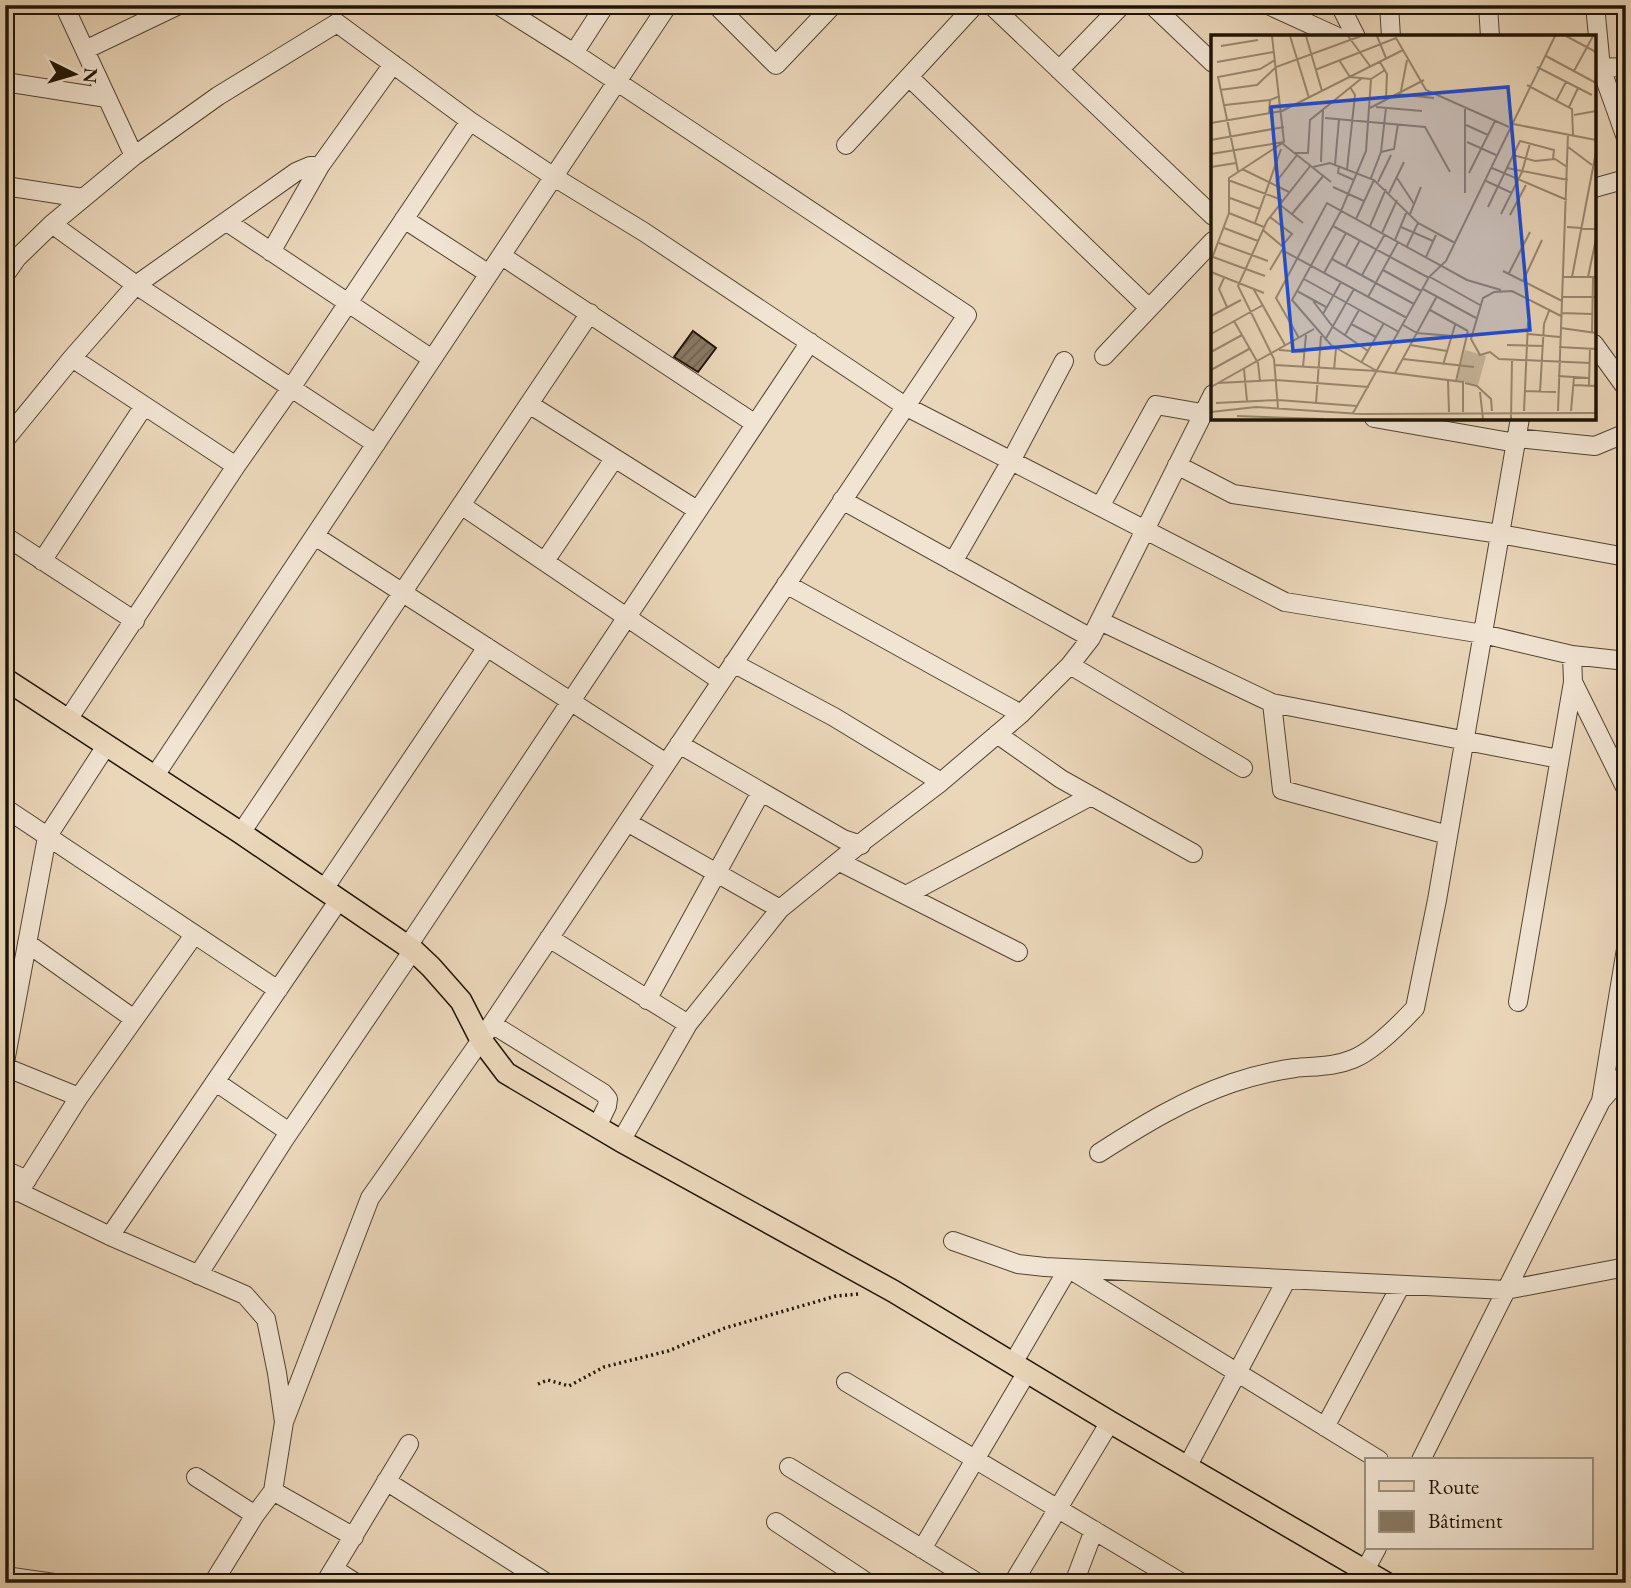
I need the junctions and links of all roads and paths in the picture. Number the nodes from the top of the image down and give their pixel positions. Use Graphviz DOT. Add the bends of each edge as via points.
graph roads {
  1 [pos="64,5"];
  2 [pos="179,5"];
  3 [pos="498,5"];
  4 [pos="605,5"];
  5 [pos="668,5"];
  6 [pos="716,5"];
  7 [pos="832,5"];
  8 [pos="975,5"];
  9 [pos="991,5"];
  10 [pos="1122,5"];
  11 [pos="1152,5"];
  12 [pos="1268,5"];
  13 [pos="1340,5"];
  14 [pos="1389,5"];
  15 [pos="1488,5"];
  16 [pos="1595,5"];
  17 [pos="1010,13"];
  18 [pos="1334,35"];
  19 [pos="1355,35"];
  20 [pos="1391,35"];
  21 [pos="1490,35"];
  22 [pos="1596,35"];
  23 [pos="1596,36"];
  24 [pos="85,50"];
  25 [pos="574,53"];
  26 [pos="1211,62"];
  27 [pos="393,64"];
  28 [pos="1626,67"];
  29 [pos="1597,68"];
  30 [pos="1059,70"];
  31 [pos="909,77"];
  32 [pos="5,82"];
  33 [pos="618,82"];
  34 [pos="107,98"];
  35 [pos="470,121"];
  36 [pos="1626,138"];
  37 [pos="846,145"];
  38 [pos="134,156"];
  39 [pos="320,166"];
  40 [pos="554,177"];
  41 [pos="1626,179"];
  42 [pos="5,186"];
  43 [pos="1596,187"];
  44 [pos="83,198"];
  45 [pos="1211,214"];
  46 [pos="404,219"];
  47 [pos="227,222"];
  48 [pos="52,224"];
  49 [pos="1211,243"];
  50 [pos="271,252"];
  51 [pos="502,256"];
  52 [pos="489,274"];
  53 [pos="5,275"];
  54 [pos="136,285"];
  55 [pos="348,303"];
  56 [pos="1149,307"];
  57 [pos="590,313"];
  58 [pos="810,342"];
  59 [pos="1596,347"];
  60 [pos="1104,356"];
  61 [pos="72,358"];
  62 [pos="432,359"];
  63 [pos="1064,361"];
  64 [pos="291,388"];
  65 [pos="1626,388"];
  66 [pos="1211,397"];
  67 [pos="529,404"];
  68 [pos="144,406"];
  69 [pos="905,406"];
  70 [pos="1202,413"];
  71 [pos="1386,420"];
  72 [pos="1520,420"];
  73 [pos="754,423"];
  74 [pos="1626,433"];
  75 [pos="5,440"];
  76 [pos="1516,441"];
  77 [pos="376,444"];
  78 [pos="614,459"];
  79 [pos="1011,461"];
  80 [pos="1177,465"];
  81 [pos="236,466"];
  82 [pos="842,500"];
  83 [pos="461,505"];
  84 [pos="1101,505"];
  85 [pos="697,510"];
  86 [pos="1145,531"];
  87 [pos="1500,534"];
  88 [pos="5,536"];
  89 [pos="315,536"];
  90 [pos="1626,557"];
  91 [pos="42,561"];
  92 [pos="545,561"];
  93 [pos="953,562"];
  94 [pos="786,584"];
  95 [pos="402,592"];
  96 [pos="628,617"];
  97 [pos="135,621"];
  98 [pos="1100,621"];
  99 [pos="1483,634"];
  100 [pos="1091,638"];
  101 [pos="487,647"];
  102 [pos="1572,655"];
  103 [pos="1626,661"];
  104 [pos="733,663"];
  105 [pos="1070,665"];
  106 [pos="5,680"];
  107 [pos="721,681"];
  108 [pos="1573,682"];
  109 [pos="571,702"];
  110 [pos="1272,703"];
  111 [pos="1021,714"];
  112 [pos="66,721"];
  113 [pos="997,734"];
  114 [pos="1464,740"];
  115 [pos="679,744"];
  116 [pos="106,746"];
  117 [pos="1559,759"];
  118 [pos="666,763"];
  119 [pos="1620,764"];
  120 [pos="1243,768"];
  121 [pos="154,777"];
  122 [pos="941,782"];
  123 [pos="1626,789"];
  124 [pos="761,792"];
  125 [pos="1091,796"];
  126 [pos="5,808"];
  127 [pos="627,822"];
  128 [pos="241,833"];
  129 [pos="1448,835"];
  130 [pos="47,837"];
  131 [pos="861,845"];
  132 [pos="1193,853"];
  133 [pos="841,862"];
  134 [pos="716,873"];
  135 [pos="908,894"];
  136 [pos="332,895"];
  137 [pos="780,909"];
  138 [pos="194,935"];
  139 [pos="549,938"];
  140 [pos="27,943"];
  141 [pos="410,948"];
  142 [pos="1626,949"];
  143 [pos="1017,951"];
  144 [pos="278,990"];
  145 [pos="647,1000"];
  146 [pos="1518,1002"];
  147 [pos="134,1019"];
  148 [pos="688,1024"];
  149 [pos="486,1032"];
  150 [pos="5,1064"];
  151 [pos="1626,1072"];
  152 [pos="216,1082"];
  153 [pos="79,1097"];
  154 [pos="1601,1101"];
  155 [pos="597,1127"];
  156 [pos="289,1132"];
  157 [pos="621,1141"];
  158 [pos="1099,1153"];
  159 [pos="5,1170"];
  160 [pos="17,1188"];
  161 [pos="110,1236"];
  162 [pos="953,1241"];
  163 [pos="1626,1267"];
  164 [pos="1068,1269"];
  165 [pos="198,1275"];
  166 [pos="1287,1279"];
  167 [pos="1401,1285"];
  168 [pos="1506,1290"];
  169 [pos="860,1293"];
  170 [pos="1020,1367"];
  171 [pos="1237,1373"];
  172 [pos="846,1382"];
  173 [pos="538,1384"];
  174 [pos="284,1422"];
  175 [pos="1110,1422"];
  176 [pos="1325,1427"];
  177 [pos="409,1444"];
  178 [pos="1376,1458"];
  179 [pos="1422,1458"];
  180 [pos="975,1459"];
  181 [pos="789,1467"];
  182 [pos="1187,1467"];
  183 [pos="196,1477"];
  184 [pos="386,1481"];
  185 [pos="273,1492"];
  186 [pos="1058,1508"];
  187 [pos="254,1515"];
  188 [pos="776,1521"];
  189 [pos="1094,1530"];
  190 [pos="354,1537"];
  191 [pos="922,1549"];
  192 [pos="1376,1550"];
  193 [pos="1366,1570"];
  194 [pos="5,1576"];
  195 [pos="329,1576"];
  196 [pos="1178,1582"];
  197 [pos="54,1583"];
  198 [pos="213,1583"];
  199 [pos="356,1583"];
  200 [pos="547,1583"];
  201 [pos="868,1583"];
  202 [pos="978,1583"];
  203 [pos="1013,1583"];
  204 [pos="1074,1583"];
  205 [pos="1386,1583"];
  1 -- 24 [label="street"];
  2 -- 24 [label="street"];
  3 -- 25 [label="street"];
  4 -- 25 [label="street"];
  5 -- 33 [label="street"];
  6 -- 7 [label="street" via="776,65"];
  8 -- 31 [label="street"];
  9 -- 17 [label="street"];
  10 -- 30 [label="street"];
  11 -- 26 [label="street"];
  12 -- 18 [label="street"];
  13 -- 19 [label="street"];
  14 -- 20 [label="street"];
  15 -- 21 [label="street"];
  16 -- 22 [label="street"];
  17 -- 30 [label="street"];
  23 -- 29 [label="street"];
  24 -- 34 [label="street"];
  25 -- 33 [label="street"];
  27 -- 35 [label="street"];
  27 -- 38 [label="street" via="337,23 218,96"];
  27 -- 39 [label="street"];
  28 -- 29 [label="street"];
  29 -- 36 [label="street"];
  30 -- 45 [label="street"];
  31 -- 37 [label="street"];
  31 -- 56 [label="street"];
  32 -- 34 [label="street"];
  33 -- 40 [label="street"];
  33 -- 69 [label="street" via="967,315"];
  34 -- 38 [label="street"];
  35 -- 40 [label="street"];
  35 -- 46 [label="street"];
  38 -- 44 [label="street"];
  39 -- 47 [label="street" via="296,172"];
  39 -- 50 [label="street"];
  40 -- 51 [label="street"];
  40 -- 58 [label="street"];
  41 -- 43 [label="street"];
  42 -- 44 [label="street"];
  44 -- 48 [label="street"];
  46 -- 52 [label="street"];
  46 -- 55 [label="street"];
  47 -- 50 [label="street"];
  47 -- 54 [label="street"];
  48 -- 53 [label="street"];
  48 -- 54 [label="street"];
  49 -- 56 [label="street"];
  50 -- 55 [label="street"];
  51 -- 52 [label="street"];
  51 -- 57 [label="street"];
  52 -- 62 [label="street"];
  54 -- 61 [label="street"];
  54 -- 64 [label="street"];
  55 -- 62 [label="street"];
  55 -- 64 [label="street"];
  56 -- 60 [label="street"];
  57 -- 67 [label="street"];
  57 -- 73 [label="street"];
  58 -- 69 [label="street"];
  58 -- 73 [label="street"];
  59 -- 65 [label="street"];
  61 -- 68 [label="street"];
  61 -- 75 [label="street"];
  62 -- 77 [label="street"];
  63 -- 79 [label="street"];
  64 -- 77 [label="street"];
  64 -- 81 [label="street"];
  66 -- 70 [label="street"];
  67 -- 78 [label="street"];
  67 -- 83 [label="street"];
  68 -- 81 [label="street"];
  68 -- 91 [label="street"];
  69 -- 79 [label="street"];
  69 -- 82 [label="street"];
  70 -- 80 [label="street"];
  70 -- 84 [label="street" via="1156,405"];
  71 -- 76 [label="street"];
  72 -- 76 [label="street"];
  73 -- 85 [label="street"];
  74 -- 76 [label="street" via="1595,446"];
  76 -- 87 [label="street"];
  77 -- 89 [label="street"];
  78 -- 85 [label="street"];
  78 -- 92 [label="street"];
  79 -- 84 [label="street"];
  79 -- 93 [label="street"];
  80 -- 86 [label="street"];
  80 -- 87 [label="street" via="1233,494"];
  81 -- 97 [label="street"];
  82 -- 93 [label="street"];
  82 -- 94 [label="street"];
  83 -- 92 [label="street"];
  83 -- 95 [label="street"];
  84 -- 86 [label="street"];
  85 -- 96 [label="street"];
  86 -- 98 [label="street"];
  86 -- 99 [label="street" via="1285,602"];
  87 -- 90 [label="street"];
  87 -- 99 [label="street"];
  88 -- 91 [label="street"];
  89 -- 95 [label="street"];
  89 -- 121 [label="street"];
  91 -- 97 [label="street"];
  92 -- 96 [label="street"];
  93 -- 100 [label="street"];
  94 -- 104 [label="street"];
  94 -- 111 [label="street"];
  95 -- 101 [label="street"];
  95 -- 128 [label="street"];
  96 -- 107 [label="street"];
  96 -- 109 [label="street"];
  97 -- 112 [label="street"];
  98 -- 100 [label="street"];
  98 -- 110 [label="street"];
  99 -- 102 [label="street"];
  99 -- 114 [label="street"];
  100 -- 105 [label="street"];
  101 -- 109 [label="street"];
  101 -- 136 [label="street"];
  102 -- 103 [label="street"];
  102 -- 108 [label="street"];
  104 -- 107 [label="street"];
  104 -- 122 [label="street"];
  105 -- 111 [label="street"];
  105 -- 120 [label="street"];
  106 -- 112 [label="main road"];
  107 -- 115 [label="street"];
  108 -- 117 [label="street"];
  108 -- 119 [label="street"];
  109 -- 118 [label="street"];
  109 -- 141 [label="street"];
  110 -- 114 [label="street"];
  110 -- 129 [label="street" via="1283,790"];
  111 -- 113 [label="street"];
  112 -- 116 [label="main road"];
  113 -- 122 [label="street"];
  113 -- 125 [label="street"];
  114 -- 117 [label="street"];
  114 -- 129 [label="street"];
  115 -- 118 [label="street"];
  115 -- 124 [label="street"];
  116 -- 121 [label="main road"];
  116 -- 130 [label="street"];
  117 -- 146 [label="street"];
  118 -- 127 [label="street"];
  119 -- 123 [label="street"];
  121 -- 128 [label="main road"];
  122 -- 131 [label="street"];
  124 -- 131 [label="street"];
  124 -- 134 [label="street"];
  125 -- 132 [label="street"];
  125 -- 135 [label="street"];
  126 -- 130 [label="street"];
  127 -- 134 [label="street"];
  127 -- 139 [label="street"];
  128 -- 136 [label="main road"];
  129 -- 158 [label="street" via="1415,1008 1405,1019 1356,1059 1277,1071 1228,1085 1143,1125"];
  130 -- 138 [label="street"];
  130 -- 140 [label="street"];
  131 -- 133 [label="street"];
  133 -- 135 [label="street"];
  133 -- 137 [label="street"];
  134 -- 137 [label="street"];
  134 -- 145 [label="street"];
  135 -- 143 [label="street"];
  136 -- 141 [label="main road"];
  136 -- 144 [label="street"];
  137 -- 148 [label="street"];
  138 -- 144 [label="street"];
  138 -- 147 [label="street"];
  139 -- 145 [label="street"];
  139 -- 149 [label="street"];
  140 -- 147 [label="street"];
  140 -- 150 [label="street"];
  141 -- 149 [label="main road"];
  141 -- 156 [label="street"];
  142 -- 154 [label="street"];
  144 -- 152 [label="street"];
  145 -- 148 [label="street"];
  147 -- 153 [label="street"];
  148 -- 157 [label="street"];
  149 -- 155 [label="main road" via="506,1073"];
  149 -- 155 [label="street" via="603,1093 607,1106"];
  149 -- 174 [label="street" via="370,1198"];
  150 -- 153 [label="street"];
  151 -- 154 [label="street"];
  152 -- 156 [label="street"];
  152 -- 161 [label="street"];
  153 -- 160 [label="street"];
  154 -- 168 [label="street"];
  155 -- 157 [label="main road"];
  156 -- 165 [label="street"];
  157 -- 170 [label="main road"];
  159 -- 160 [label="street"];
  160 -- 161 [label="street"];
  161 -- 165 [label="street"];
  162 -- 164 [label="street" via="1018,1264"];
  163 -- 168 [label="street"];
  164 -- 166 [label="street"];
  164 -- 170 [label="street"];
  164 -- 171 [label="street"];
  165 -- 174 [label="street" via="245,1295 266,1319"];
  166 -- 167 [label="street"];
  166 -- 171 [label="street"];
  167 -- 168 [label="street"];
  167 -- 176 [label="street"];
  168 -- 179 [label="street"];
  169 -- 173 [label="path" via="725,1328 676,1348 604,1367 569,1386 548,1380"];
  170 -- 175 [label="main road"];
  170 -- 180 [label="street"];
  171 -- 176 [label="street"];
  171 -- 182 [label="street"];
  172 -- 180 [label="street"];
  174 -- 185 [label="street"];
  175 -- 182 [label="main road"];
  175 -- 186 [label="street"];
  176 -- 178 [label="street"];
  177 -- 184 [label="street"];
  180 -- 186 [label="street"];
  180 -- 191 [label="street"];
  181 -- 191 [label="street"];
  182 -- 193 [label="main road"];
  183 -- 187 [label="street"];
  184 -- 190 [label="street"];
  184 -- 200 [label="street"];
  185 -- 187 [label="street"];
  185 -- 190 [label="street"];
  186 -- 189 [label="street"];
  186 -- 203 [label="street"];
  187 -- 198 [label="street"];
  188 -- 201 [label="street"];
  189 -- 196 [label="street"];
  189 -- 204 [label="street"];
  190 -- 195 [label="street"];
  191 -- 202 [label="street"];
  192 -- 193 [label="street"];
  193 -- 205 [label="main road"];
  194 -- 197 [label="street"];
  195 -- 199 [label="street"];
}
